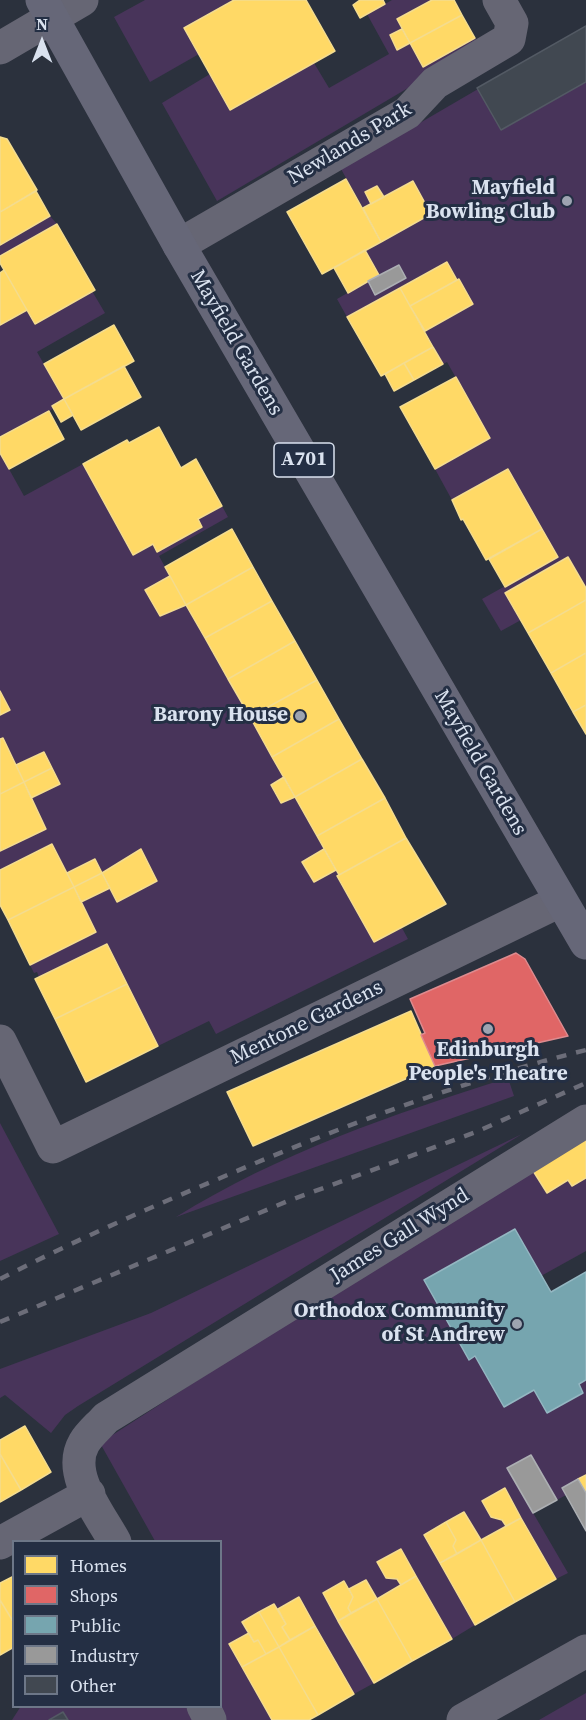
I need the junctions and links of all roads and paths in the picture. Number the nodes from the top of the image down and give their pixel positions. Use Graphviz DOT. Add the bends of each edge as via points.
graph roads {
  1 [pos="82,0"];
  2 [pos="499,0"];
  3 [pos="47,9"];
  4 [pos="0,48"];
  5 [pos="179,245"];
  6 [pos="571,904"];
  7 [pos="586,943"];
  8 [pos="0,1041"];
  9 [pos="586,1121"];
  10 [pos="89,1494"];
  11 [pos="114,1540"];
  12 [pos="0,1542"];
  13 [pos="586,1651"];
  14 [pos="463,1720"];
  1 -- 3 [label="street"];
  2 -- 5 [label="street, Newlands Park" via="512,23 512,33 503,44 435,83 407,113"];
  3 -- 4 [label="street"];
  3 -- 5 [label="main road, Mayfield Gardens / A701"];
  5 -- 6 [label="main road, Mayfield Gardens / A701"];
  6 -- 7 [label="main road, A701"];
  6 -- 8 [label="street, Mentone Gardens" via="53,1147"];
  9 -- 10 [label="street, James Gall Wynd" via="106,1418 85,1442 78,1457 78,1472"];
  10 -- 11 [label="street, James Gall Wynd"];
  10 -- 12 [label="street"];
  13 -- 14 [label="street"];
}
